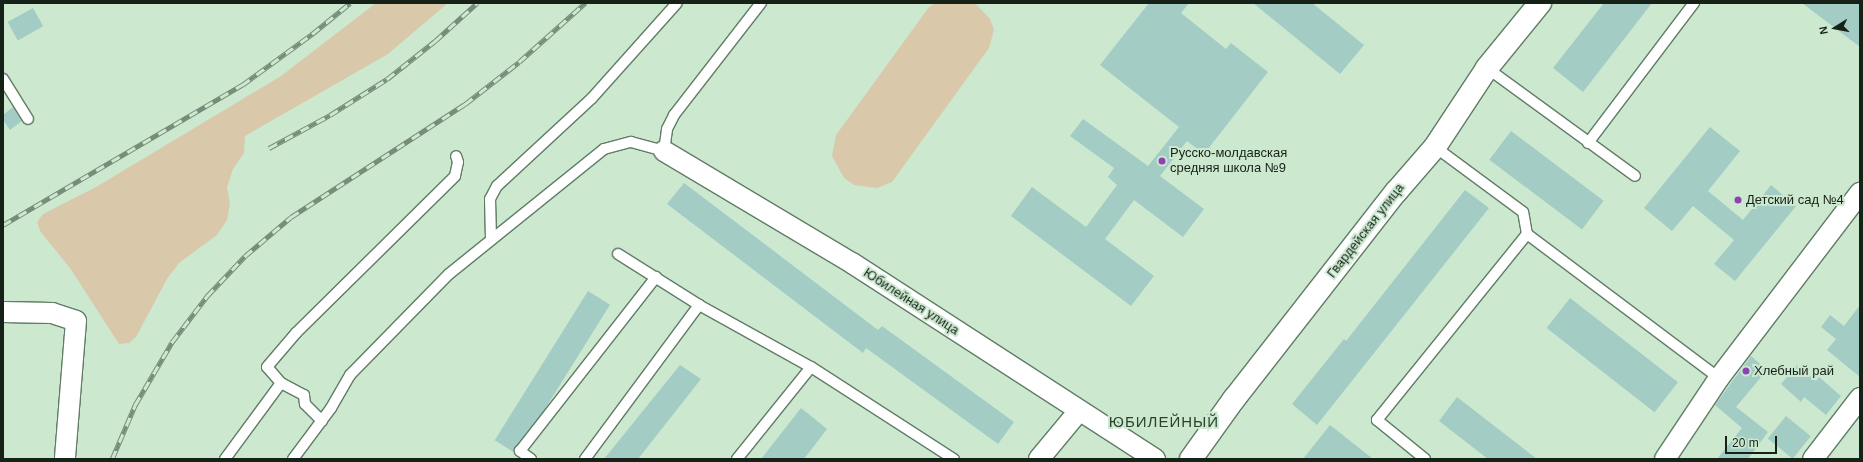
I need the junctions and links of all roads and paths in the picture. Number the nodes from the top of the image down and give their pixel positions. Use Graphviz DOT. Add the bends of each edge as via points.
graph roads {
  1 [pos="677,3"];
  2 [pos="761,3"];
  3 [pos="1540,3"];
  4 [pos="1694,3"];
  5 [pos="1487,68"];
  6 [pos="3,79"];
  7 [pos="28,119"];
  8 [pos="1588,143"];
  9 [pos="1435,147"];
  10 [pos="664,151"];
  11 [pos="456,156"];
  12 [pos="1635,176"];
  13 [pos="1860,193"];
  14 [pos="1528,234"];
  15 [pos="491,239"];
  16 [pos="618,254"];
  17 [pos="656,277"];
  18 [pos="699,305"];
  19 [pos="3,312"];
  20 [pos="811,367"];
  21 [pos="1719,378"];
  22 [pos="281,384"];
  23 [pos="1860,398"];
  24 [pos="1078,412"];
  25 [pos="322,421"];
  26 [pos="65,459"];
  27 [pos="226,459"];
  28 [pos="293,459"];
  29 [pos="531,459"];
  30 [pos="585,459"];
  31 [pos="736,459"];
  32 [pos="954,459"];
  33 [pos="1039,459"];
  34 [pos="1155,459"];
  35 [pos="1191,459"];
  36 [pos="1425,459"];
  37 [pos="1665,459"];
  38 [pos="1813,459"];
  1 -- 15 [label="lane" via="592,98 497,186 490,199"];
  2 -- 10 [label="lane" via="674,115 667,129"];
  3 -- 5 [label="street, Гвардейская улица"];
  4 -- 8 [label="lane"];
  5 -- 8 [label="lane"];
  5 -- 9 [label="street, Гвардейская улица"];
  6 -- 7 [label="lane"];
  8 -- 12 [label="lane"];
  9 -- 14 [label="lane" via="1523,212"];
  9 -- 35 [label="street, Гвардейская улица" via="1396,192 1239,392"];
  10 -- 15 [label="lane" via="631,142 604,149"];
  10 -- 24 [label="street, Юбилейная улица" via="852,263"];
  11 -- 22 [label="lane" via="458,162 455,176 296,333 267,367"];
  13 -- 21 [label="street"];
  14 -- 21 [label="lane"];
  14 -- 36 [label="lane" via="1377,420"];
  15 -- 25 [label="lane" via="449,274 350,375"];
  16 -- 17 [label="lane"];
  17 -- 18 [label="lane"];
  17 -- 29 [label="lane" via="520,451"];
  18 -- 20 [label="lane"];
  18 -- 30 [label="lane"];
  19 -- 26 [label="street" via="52,313 76,321"];
  20 -- 31 [label="lane"];
  20 -- 32 [label="lane"];
  21 -- 37 [label="street"];
  22 -- 25 [label="lane" via="304,395 305,404"];
  22 -- 27 [label="lane"];
  23 -- 38 [label="street"];
  24 -- 33 [label="street"];
  24 -- 34 [label="street, Юбилейная улица"];
  25 -- 28 [label="lane"];
}
